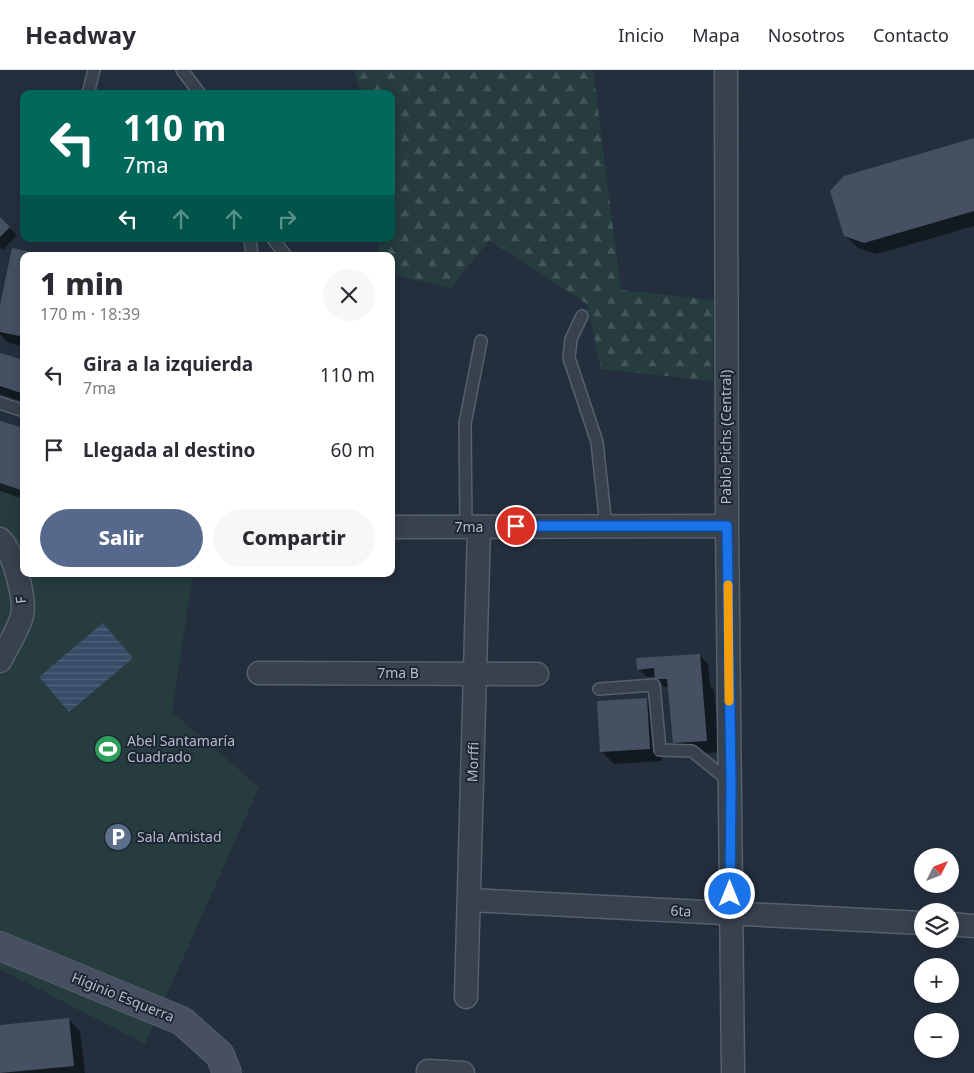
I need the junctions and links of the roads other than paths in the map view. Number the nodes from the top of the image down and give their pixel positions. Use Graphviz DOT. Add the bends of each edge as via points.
graph roads {
  1 [pos="94,70"];
  2 [pos="182,70"];
  3 [pos="726,70"];
  4 [pos="89,90"];
  5 [pos="197,90"];
  6 [pos="275,242"];
  7 [pos="283,252"];
  8 [pos="582,316"];
  9 [pos="480,341"];
  10 [pos="0,403"];
  11 [pos="20,410"];
  12 [pos="606,526"];
  13 [pos="727,526"];
  14 [pos="395,527"];
  15 [pos="472,527"];
  16 [pos="0,539"];
  17 [pos="20,570"];
  18 [pos="21,577"];
  19 [pos="0,661"];
  20 [pos="259,672"];
  21 [pos="475,674"];
  22 [pos="537,674"];
  23 [pos="599,689"];
  24 [pos="731,783"];
  25 [pos="469,900"];
  26 [pos="730,913"];
  27 [pos="914,923"];
  28 [pos="959,925"];
  29 [pos="974,926"];
  30 [pos="0,946"];
  31 [pos="466,997"];
  32 [pos="428,1071"];
  33 [pos="227,1073"];
  34 [pos="463,1073"];
  35 [pos="733,1073"];
  1 -- 4 [label="lane"];
  2 -- 5 [label="lane"];
  3 -- 13 [label="street, Pablo Pichs (Central)"];
  6 -- 7 [label="lane"];
  8 -- 12 [label="lane" via="571,339 569,358 597,442"];
  9 -- 15 [label="lane" via="465,424"];
  10 -- 11 [label="lane"];
  12 -- 13 [label="street, 7ma"];
  12 -- 15 [label="street, 7ma"];
  13 -- 24 [label="street, Pablo Pichs (Central)"];
  14 -- 15 [label="street, 7ma"];
  15 -- 21 [label="street, Morffi"];
  16 -- 17 [label="street, F"];
  18 -- 19 [label="street, F" via="22,614"];
  20 -- 21 [label="street, 7ma B"];
  21 -- 22 [label="street, 7ma B"];
  21 -- 25 [label="street, Morffi"];
  23 -- 24 [label="lane" via="654,685 660,750 692,751"];
  24 -- 26 [label="street, Pablo Pichs (Central)"];
  25 -- 26 [label="street, 6ta"];
  25 -- 31 [label="street, Morffi"];
  26 -- 27 [label="street, 6ta"];
  26 -- 35 [label="street, Pablo Pichs (Central)"];
  28 -- 29 [label="street"];
  30 -- 33 [label="street, Higinio Esquerra" via="182,1022 220,1055"];
  32 -- 34 [label="street"];
}
